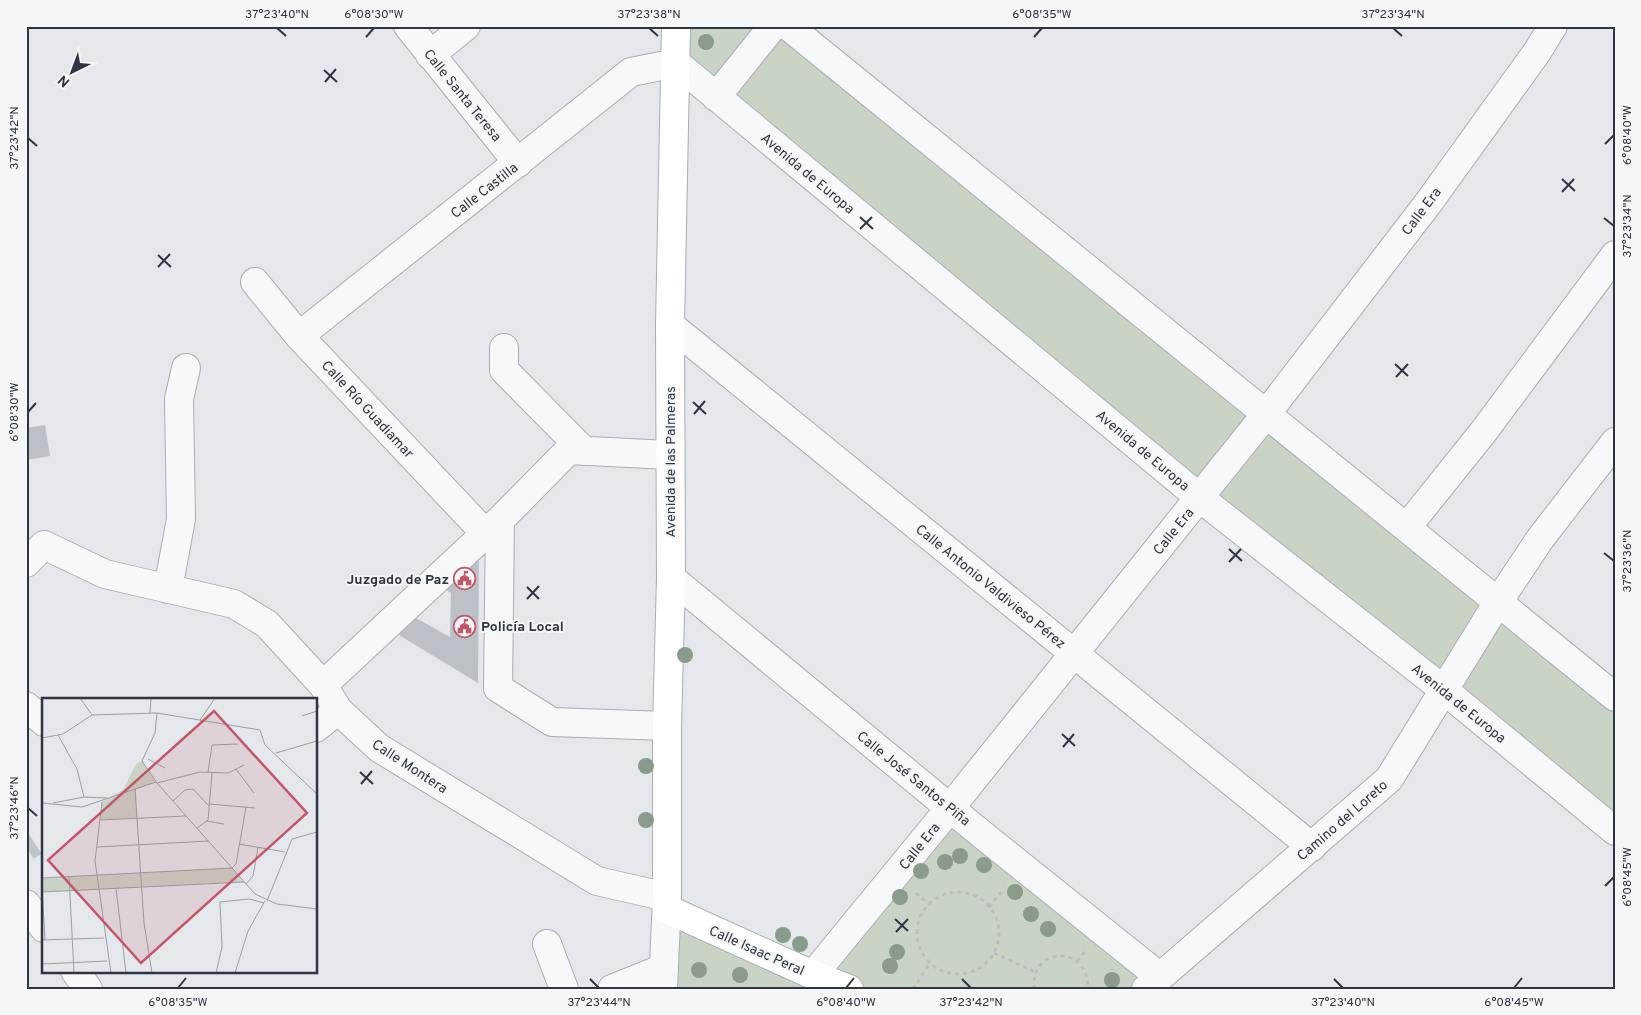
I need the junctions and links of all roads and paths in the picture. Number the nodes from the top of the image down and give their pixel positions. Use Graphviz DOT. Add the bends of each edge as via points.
graph roads {
  1 [pos="408,26"];
  2 [pos="466,26"];
  3 [pos="676,26"];
  4 [pos="773,26"];
  5 [pos="788,26"];
  6 [pos="1553,26"];
  7 [pos="430,55"];
  8 [pos="676,64"];
  9 [pos="716,97"];
  10 [pos="518,163"];
  11 [pos="1615,255"];
  12 [pos="255,282"];
  13 [pos="670,325"];
  14 [pos="299,336"];
  15 [pos="504,348"];
  16 [pos="186,368"];
  17 [pos="1267,413"];
  18 [pos="1615,442"];
  19 [pos="584,451"];
  20 [pos="669,455"];
  21 [pos="1200,498"];
  22 [pos="492,526"];
  23 [pos="1406,527"];
  24 [pos="35,554"];
  25 [pos="671,578"];
  26 [pos="168,589"];
  27 [pos="1498,602"];
  28 [pos="1074,654"];
  29 [pos="323,685"];
  30 [pos="1444,690"];
  31 [pos="1615,697"];
  32 [pos="338,710"];
  33 [pos="318,726"];
  34 [pos="667,726"];
  35 [pos="950,808"];
  36 [pos="1611,820"];
  37 [pos="1312,847"];
  38 [pos="667,903"];
  39 [pos="26,904"];
  40 [pos="42,925"];
  41 [pos="547,944"];
  42 [pos="994,954"];
  43 [pos="930,963"];
  44 [pos="76,972"];
  45 [pos="1035,972"];
  46 [pos="813,975"];
  47 [pos="663,978"];
  48 [pos="1153,983"];
  49 [pos="88,989"];
  50 [pos="564,989"];
  51 [pos="612,989"];
  52 [pos="849,989"];
  53 [pos="914,989"];
  54 [pos="1034,989"];
  55 [pos="1088,989"];
  1 -- 7 [label="street, Calle Santa Teresa"];
  2 -- 7 [label="street"];
  3 -- 8 [label="main road, Avenida de las Palmeras"];
  4 -- 9 [label="street"];
  5 -- 17 [label="street"];
  6 -- 17 [label="street, Calle Era" via="1429,202"];
  7 -- 10 [label="street, Calle Santa Teresa"];
  8 -- 9 [label="street, Avenida de Europa"];
  8 -- 10 [label="street, Calle Castilla" via="631,72"];
  8 -- 13 [label="main road, Avenida de las Palmeras"];
  9 -- 21 [label="street, Avenida de Europa"];
  10 -- 14 [label="street, Calle Castilla"];
  11 -- 23 [label="street" via="1484,431"];
  12 -- 14 [label="street, Calle Río Guadiamar"];
  13 -- 20 [label="main road, Avenida de las Palmeras"];
  13 -- 28 [label="street, Calle Antonio Valdivieso Pérez"];
  14 -- 22 [label="street, Calle Río Guadiamar"];
  15 -- 19 [label="street" via="504,370"];
  16 -- 26 [label="street" via="179,400 181,519"];
  17 -- 21 [label="street, Calle Era"];
  17 -- 23 [label="street"];
  18 -- 27 [label="street, Camino del Loreto" via="1540,540"];
  19 -- 20 [label="street"];
  19 -- 22 [label="street" via="569,450"];
  20 -- 25 [label="main road, Avenida de las Palmeras"];
  21 -- 28 [label="street, Calle Era"];
  21 -- 30 [label="street, Avenida de Europa"];
  22 -- 29 [label="street"];
  22 -- 34 [label="street" via="498,688 552,722"];
  23 -- 27 [label="street"];
  24 -- 26 [label="street, Calle Montera"];
  25 -- 34 [label="main road, Avenida de las Palmeras"];
  25 -- 35 [label="street, Calle José Santos Piña"];
  26 -- 29 [label="street, Calle Montera" via="234,604 267,624"];
  27 -- 30 [label="street, Camino del Loreto"];
  27 -- 31 [label="street"];
  28 -- 35 [label="street, Calle Era"];
  28 -- 37 [label="street, Calle Antonio Valdivieso Pérez"];
  29 -- 32 [label="street, Calle Montera"];
  30 -- 36 [label="street, Avenida de Europa"];
  30 -- 37 [label="street, Camino del Loreto" via="1389,780"];
  32 -- 33 [label="street"];
  32 -- 38 [label="street, Calle Montera" via="379,748 597,881"];
  34 -- 38 [label="main road, Avenida de las Palmeras"];
  35 -- 46 [label="street, Calle Era"];
  35 -- 48 [label="street, Calle José Santos Piña"];
  37 -- 48 [label="street, Camino del Loreto"];
  38 -- 46 [label="main road, Calle Isaac Peral"];
  38 -- 47 [label="street"];
  39 -- 40 [label="street"];
  41 -- 50 [label="street"];
  42 -- 43 [label="path" via="985,964 960,974 946,972"];
  42 -- 43 [label="path" via="999,940 995,914 975,895 962,891 948,892 936,898 919,918 919,945"];
  42 -- 45 [label="path"];
  43 -- 53 [label="path"];
  44 -- 49 [label="street"];
  45 -- 54 [label="path"];
  45 -- 55 [label="path" via="1047,959 1065,956 1081,964 1086,972"];
  46 -- 52 [label="main road, Calle Isaac Peral"];
  47 -- 51 [label="street"];
}
